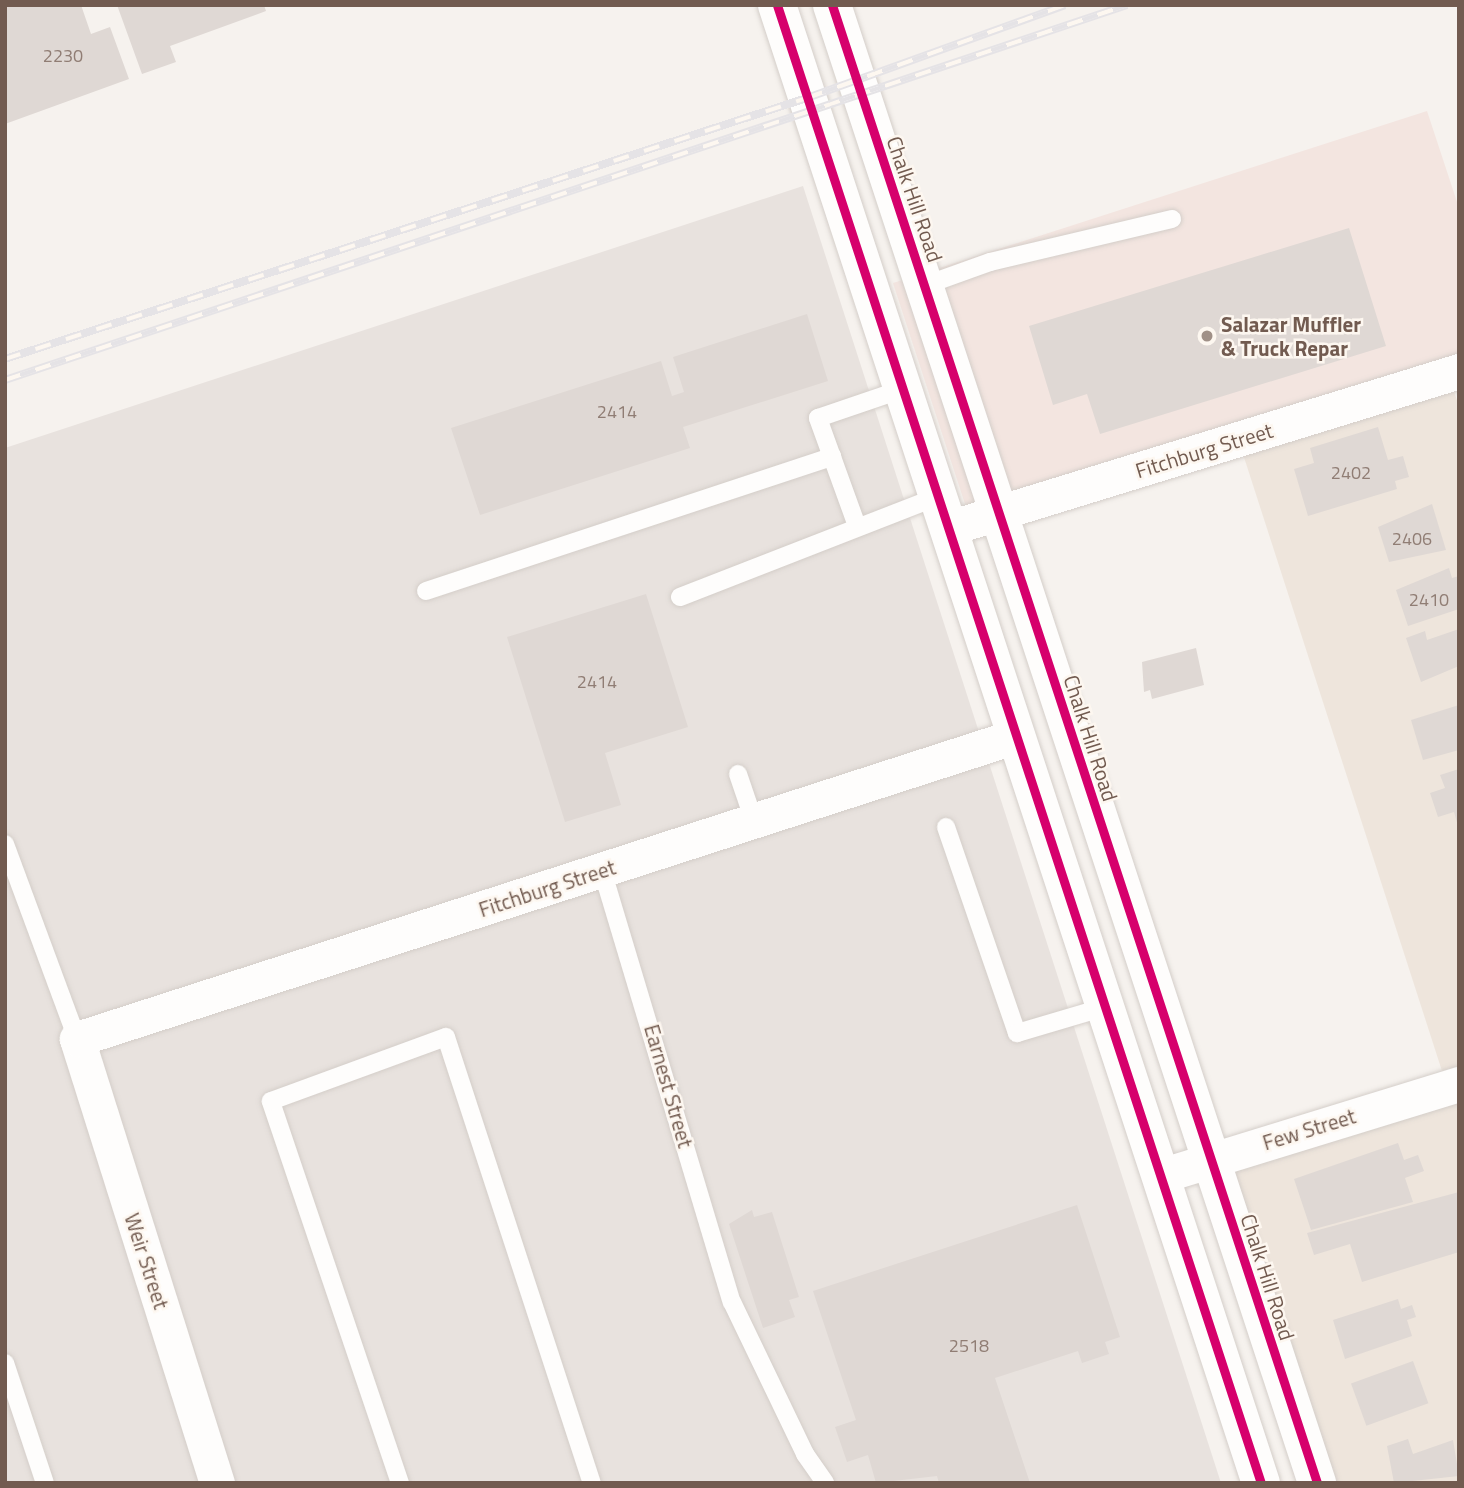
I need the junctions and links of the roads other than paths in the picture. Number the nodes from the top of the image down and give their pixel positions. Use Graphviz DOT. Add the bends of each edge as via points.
graph roads {
  1 [pos="777,5"];
  2 [pos="832,5"];
  3 [pos="1172,219"];
  4 [pos="926,285"];
  5 [pos="1459,371"];
  6 [pos="906,388"];
  7 [pos="832,457"];
  8 [pos="944,512"];
  9 [pos="999,513"];
  10 [pos="857,526"];
  11 [pos="426,591"];
  12 [pos="680,597"];
  13 [pos="1016,736"];
  14 [pos="738,774"];
  15 [pos="754,821"];
  16 [pos="946,827"];
  17 [pos="5,844"];
  18 [pos="602,870"];
  19 [pos="1105,1007"];
  20 [pos="77,1039"];
  21 [pos="1459,1084"];
  22 [pos="1211,1159"];
  23 [pos="1160,1176"];
  24 [pos="5,1363"];
  25 [pos="45,1483"];
  26 [pos="218,1483"];
  27 [pos="400,1483"];
  28 [pos="592,1483"];
  29 [pos="825,1483"];
  30 [pos="1261,1483"];
  31 [pos="1317,1483"];
  1 -- 6 [label="street"];
  2 -- 4 [label="street, Chalk Hill Road"];
  3 -- 4 [label="lane" via="990,262"];
  4 -- 9 [label="street, Chalk Hill Road"];
  5 -- 9 [label="street, Fitchburg Street"];
  6 -- 7 [label="lane" via="818,418"];
  6 -- 8 [label="street"];
  7 -- 10 [label="lane"];
  7 -- 11 [label="lane"];
  8 -- 9 [label="street, Fitchburg Street"];
  8 -- 10 [label="lane"];
  8 -- 13 [label="street"];
  9 -- 22 [label="street, Chalk Hill Road"];
  10 -- 12 [label="lane"];
  13 -- 15 [label="street, Fitchburg Street"];
  13 -- 19 [label="street"];
  14 -- 15 [label="lane"];
  15 -- 18 [label="street, Fitchburg Street"];
  16 -- 19 [label="lane" via="1017,1033"];
  17 -- 20 [label="lane"];
  18 -- 20 [label="street, Fitchburg Street"];
  18 -- 29 [label="lane, Earnest Street" via="732,1302"];
  19 -- 23 [label="street"];
  20 -- 26 [label="street, Weir Street"];
  21 -- 22 [label="street, Few Street"];
  22 -- 23 [label="street, Few Street"];
  22 -- 31 [label="street, Chalk Hill Road"];
  23 -- 30 [label="street"];
  24 -- 25 [label="lane"];
  27 -- 28 [label="lane" via="271,1101 446,1037"];
}
